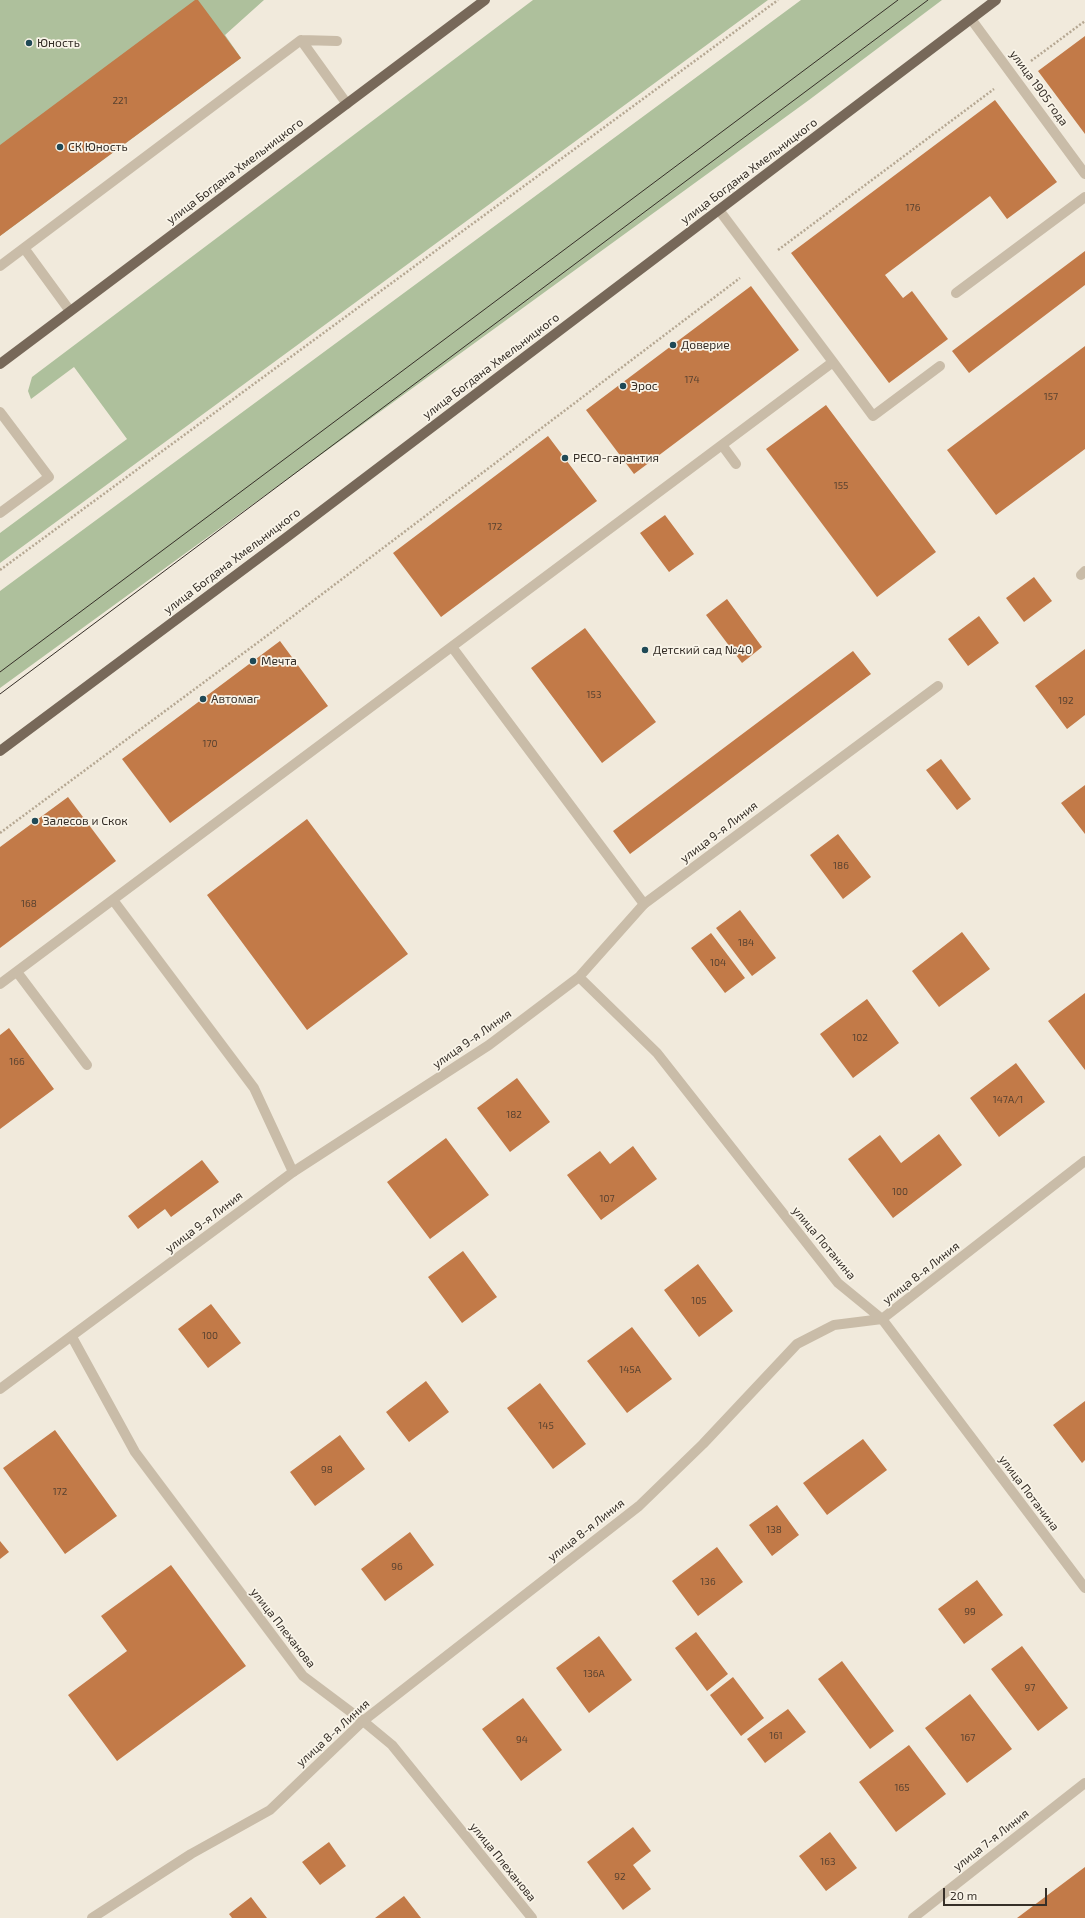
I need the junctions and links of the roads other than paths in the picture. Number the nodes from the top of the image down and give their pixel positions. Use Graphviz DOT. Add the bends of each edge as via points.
graph roads {
  1 [pos="485,0"];
  2 [pos="996,0"];
  3 [pos="971,19"];
  4 [pos="300,40"];
  5 [pos="337,41"];
  6 [pos="347,104"];
  7 [pos="1085,174"];
  8 [pos="1085,196"];
  9 [pos="719,210"];
  10 [pos="24,248"];
  11 [pos="0,266"];
  12 [pos="956,293"];
  13 [pos="70,311"];
  14 [pos="833,362"];
  15 [pos="0,364"];
  16 [pos="940,366"];
  17 [pos="0,412"];
  18 [pos="722,445"];
  19 [pos="736,464"];
  20 [pos="0,513"];
  21 [pos="452,647"];
  22 [pos="938,686"];
  23 [pos="0,752"];
  24 [pos="113,900"];
  25 [pos="644,904"];
  26 [pos="17,972"];
  27 [pos="579,977"];
  28 [pos="0,984"];
  29 [pos="87,1065"];
  30 [pos="1085,1161"];
  31 [pos="293,1172"];
  32 [pos="882,1320"];
  33 [pos="72,1337"];
  34 [pos="0,1389"];
  35 [pos="1085,1588"];
  36 [pos="363,1721"];
  37 [pos="1085,1783"];
  38 [pos="92,1918"];
  39 [pos="532,1918"];
  40 [pos="913,1918"];
  1 -- 6 [label="main road, улица Богдана Хмельницкого"];
  2 -- 3 [label="main road, улица Богдана Хмельницкого"];
  3 -- 7 [label="street, улица 1905 года"];
  3 -- 9 [label="main road, улица Богдана Хмельницкого"];
  4 -- 5 [label="street"];
  4 -- 6 [label="street"];
  4 -- 10 [label="street"];
  6 -- 13 [label="main road, улица Богдана Хмельницкого"];
  8 -- 12 [label="street"];
  9 -- 14 [label="street"];
  9 -- 23 [label="main road, улица Богдана Хмельницкого"];
  10 -- 11 [label="street"];
  10 -- 13 [label="street"];
  13 -- 15 [label="main road, улица Богдана Хмельницкого"];
  14 -- 16 [label="street" via="873,416"];
  14 -- 18 [label="street"];
  17 -- 20 [label="street" via="49,477"];
  18 -- 19 [label="street"];
  18 -- 21 [label="street"];
  21 -- 24 [label="street"];
  21 -- 25 [label="street"];
  22 -- 25 [label="street, улица 9-я Линия"];
  24 -- 26 [label="street"];
  24 -- 31 [label="street" via="254,1088"];
  25 -- 27 [label="street, улица 9-я Линия"];
  26 -- 28 [label="street"];
  26 -- 29 [label="street"];
  27 -- 31 [label="street, улица 9-я Линия" via="489,1044"];
  27 -- 32 [label="street, улица Потанина" via="657,1053 838,1283"];
  30 -- 32 [label="street, улица 8-я Линия"];
  31 -- 33 [label="street, улица 9-я Линия"];
  32 -- 35 [label="street, улица Потанина"];
  32 -- 36 [label="street, улица 8-я Линия" via="834,1325 797,1344 703,1444 639,1506"];
  33 -- 34 [label="street, улица 9-я Линия"];
  33 -- 36 [label="street, улица Плеханова" via="135,1452 239,1592 303,1676"];
  36 -- 38 [label="street, улица 8-я Линия" via="270,1810 191,1854"];
  36 -- 39 [label="street, улица Плеханова" via="392,1745"];
  37 -- 40 [label="street, улица 7-я Линия"];
}
